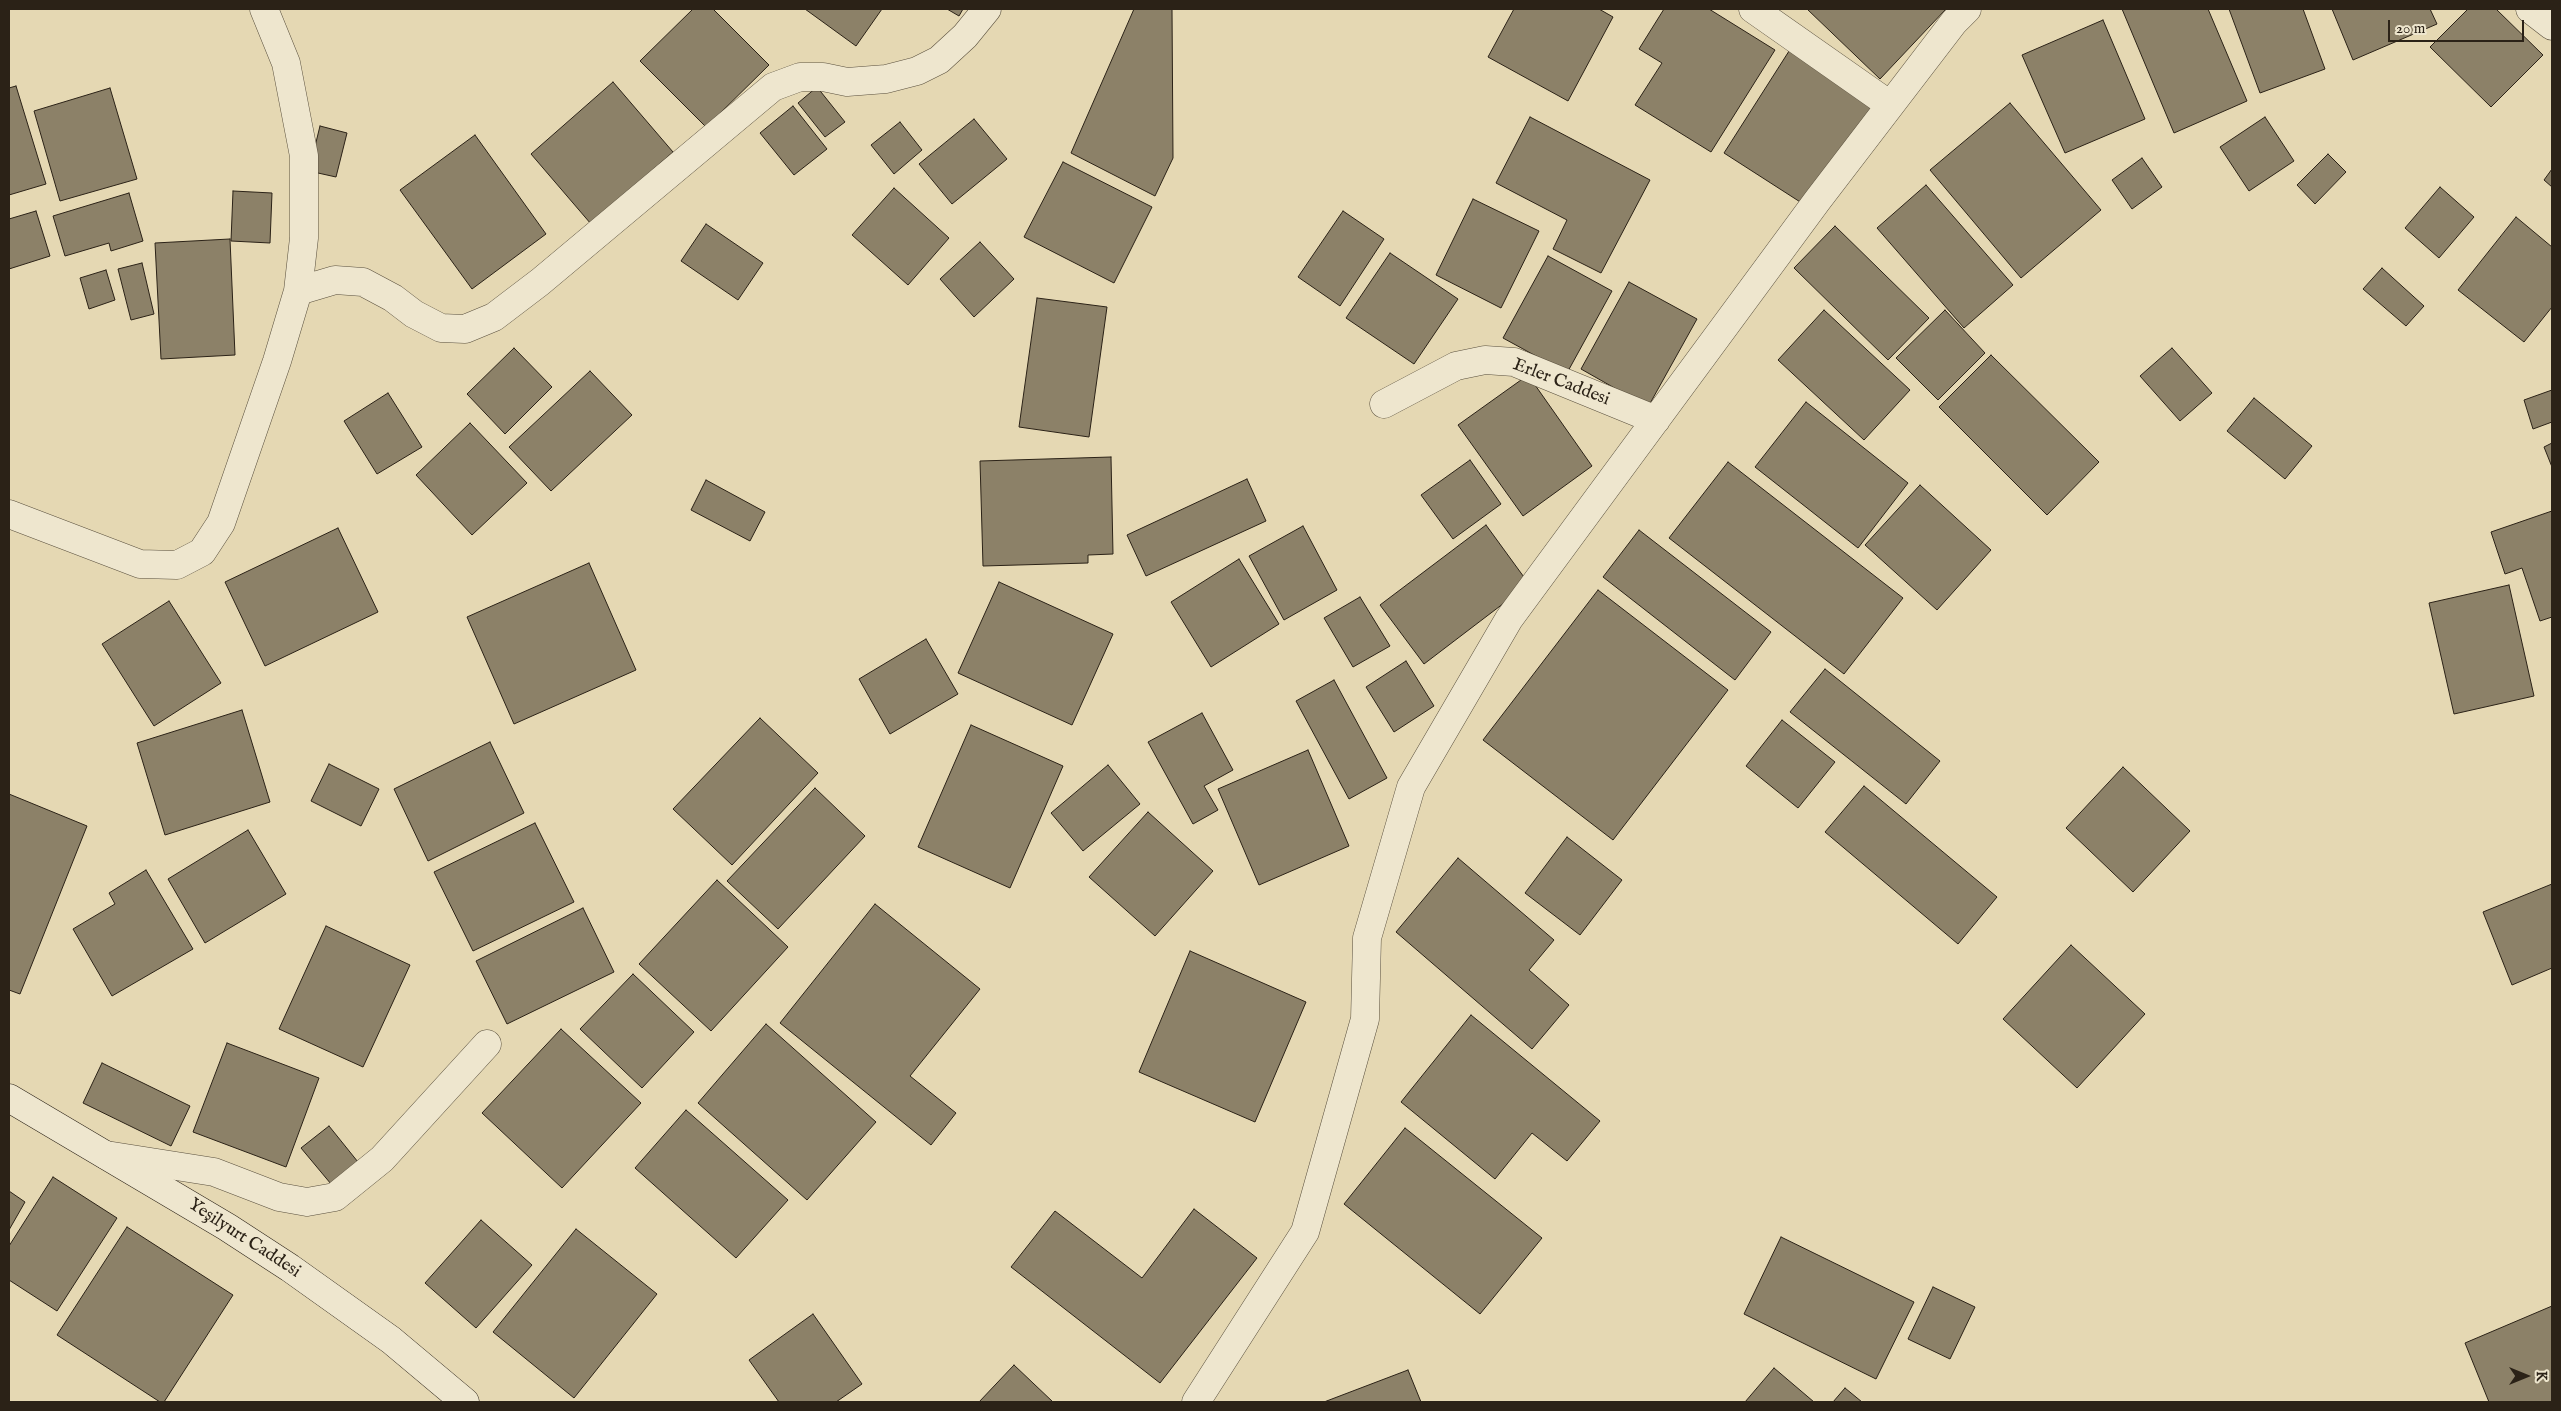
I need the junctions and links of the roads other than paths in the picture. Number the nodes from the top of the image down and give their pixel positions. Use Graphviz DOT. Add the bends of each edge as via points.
graph roads {
  1 [pos="264,9"];
  2 [pos="986,9"];
  3 [pos="1753,9"];
  4 [pos="1967,9"];
  5 [pos="2530,9"];
  6 [pos="2552,26"];
  7 [pos="1890,105"];
  8 [pos="298,291"];
  9 [pos="1384,404"];
  10 [pos="1656,420"];
  11 [pos="9,514"];
  12 [pos="487,1044"];
  13 [pos="9,1098"];
  14 [pos="106,1155"];
  15 [pos="465,1402"];
  16 [pos="1196,1402"];
  1 -- 8 [label="street" via="286,63 304,156 304,238"];
  2 -- 8 [label="street" via="965,36 939,60 917,71 886,79 847,82 800,77 773,87 540,282 494,317 465,330 440,328 363,282 335,280"];
  3 -- 7 [label="street"];
  4 -- 7 [label="street"];
  5 -- 6 [label="street"];
  7 -- 10 [label="street"];
  8 -- 11 [label="street" via="221,523 202,552 177,565 140,564"];
  9 -- 10 [label="street, Erler Caddesi" via="1456,366 1485,360 1514,362"];
  10 -- 16 [label="street" via="1509,619 1412,787 1367,938 1365,1019 1305,1232"];
  12 -- 14 [label="street" via="382,1159 336,1197 307,1202 280,1197 214,1172"];
  13 -- 14 [label="street, Yeşilyurt Caddesi"];
  14 -- 15 [label="street, Yeşilyurt Caddesi" via="290,1268 391,1340"];
}
